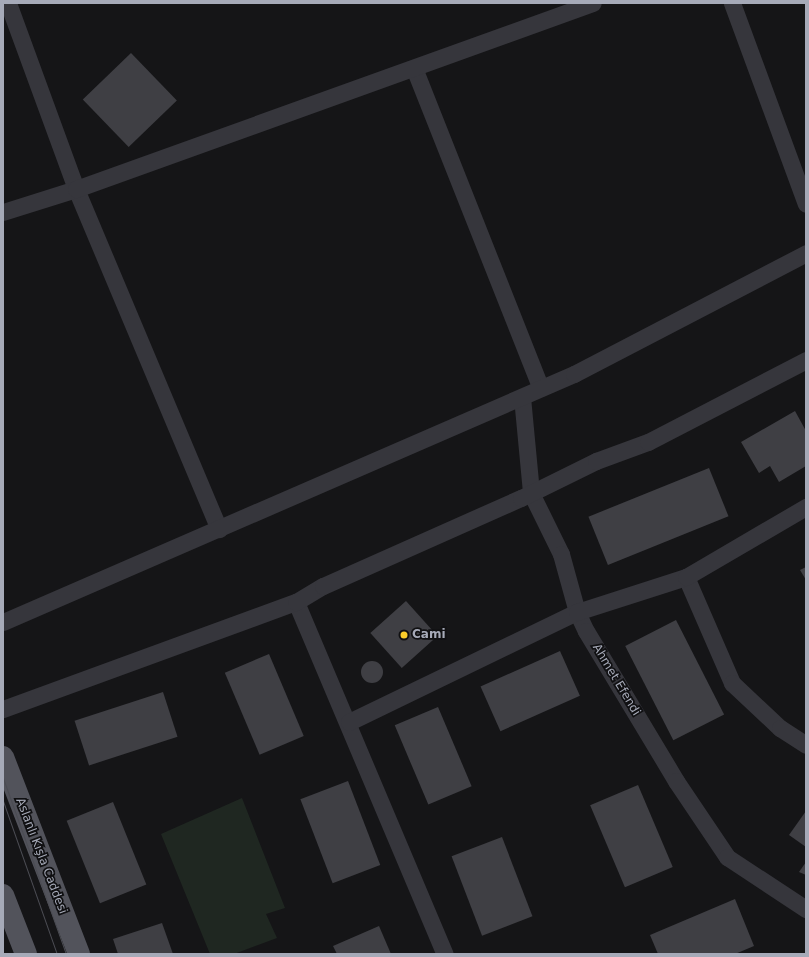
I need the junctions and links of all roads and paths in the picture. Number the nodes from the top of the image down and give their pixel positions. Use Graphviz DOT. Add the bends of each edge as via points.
graph roads {
  1 [pos="8,3"];
  2 [pos="593,3"];
  3 [pos="732,3"];
  4 [pos="414,68"];
  5 [pos="76,189"];
  6 [pos="806,204"];
  7 [pos="3,212"];
  8 [pos="806,253"];
  9 [pos="806,360"];
  10 [pos="541,388"];
  11 [pos="522,397"];
  12 [pos="531,492"];
  13 [pos="806,507"];
  14 [pos="219,529"];
  15 [pos="686,577"];
  16 [pos="296,602"];
  17 [pos="577,612"];
  18 [pos="3,622"];
  19 [pos="3,709"];
  20 [pos="349,722"];
  21 [pos="806,745"];
  22 [pos="3,757"];
  23 [pos="4,902"];
  24 [pos="806,909"];
  25 [pos="26,954"];
  26 [pos="79,954"];
  27 [pos="445,954"];
  1 -- 5 [label="street"];
  2 -- 4 [label="street"];
  3 -- 6 [label="street"];
  4 -- 5 [label="street"];
  4 -- 10 [label="street"];
  5 -- 7 [label="street"];
  5 -- 14 [label="street"];
  8 -- 10 [label="street"];
  9 -- 12 [label="street" via="648,442 596,461"];
  10 -- 11 [label="street"];
  11 -- 12 [label="street, Ahmet Efendi"];
  11 -- 14 [label="street"];
  12 -- 16 [label="street" via="323,586"];
  12 -- 17 [label="street, Ahmet Efendi" via="561,554"];
  13 -- 15 [label="street"];
  14 -- 18 [label="street"];
  15 -- 17 [label="street"];
  15 -- 21 [label="street" via="732,683 780,728"];
  16 -- 19 [label="street"];
  16 -- 20 [label="street"];
  17 -- 20 [label="street"];
  17 -- 24 [label="street, Ahmet Efendi" via="676,781 727,856"];
  20 -- 27 [label="street"];
  22 -- 26 [label="main road, Aslanlı Kışla Caddesi"];
  23 -- 25 [label="main road"];
}
